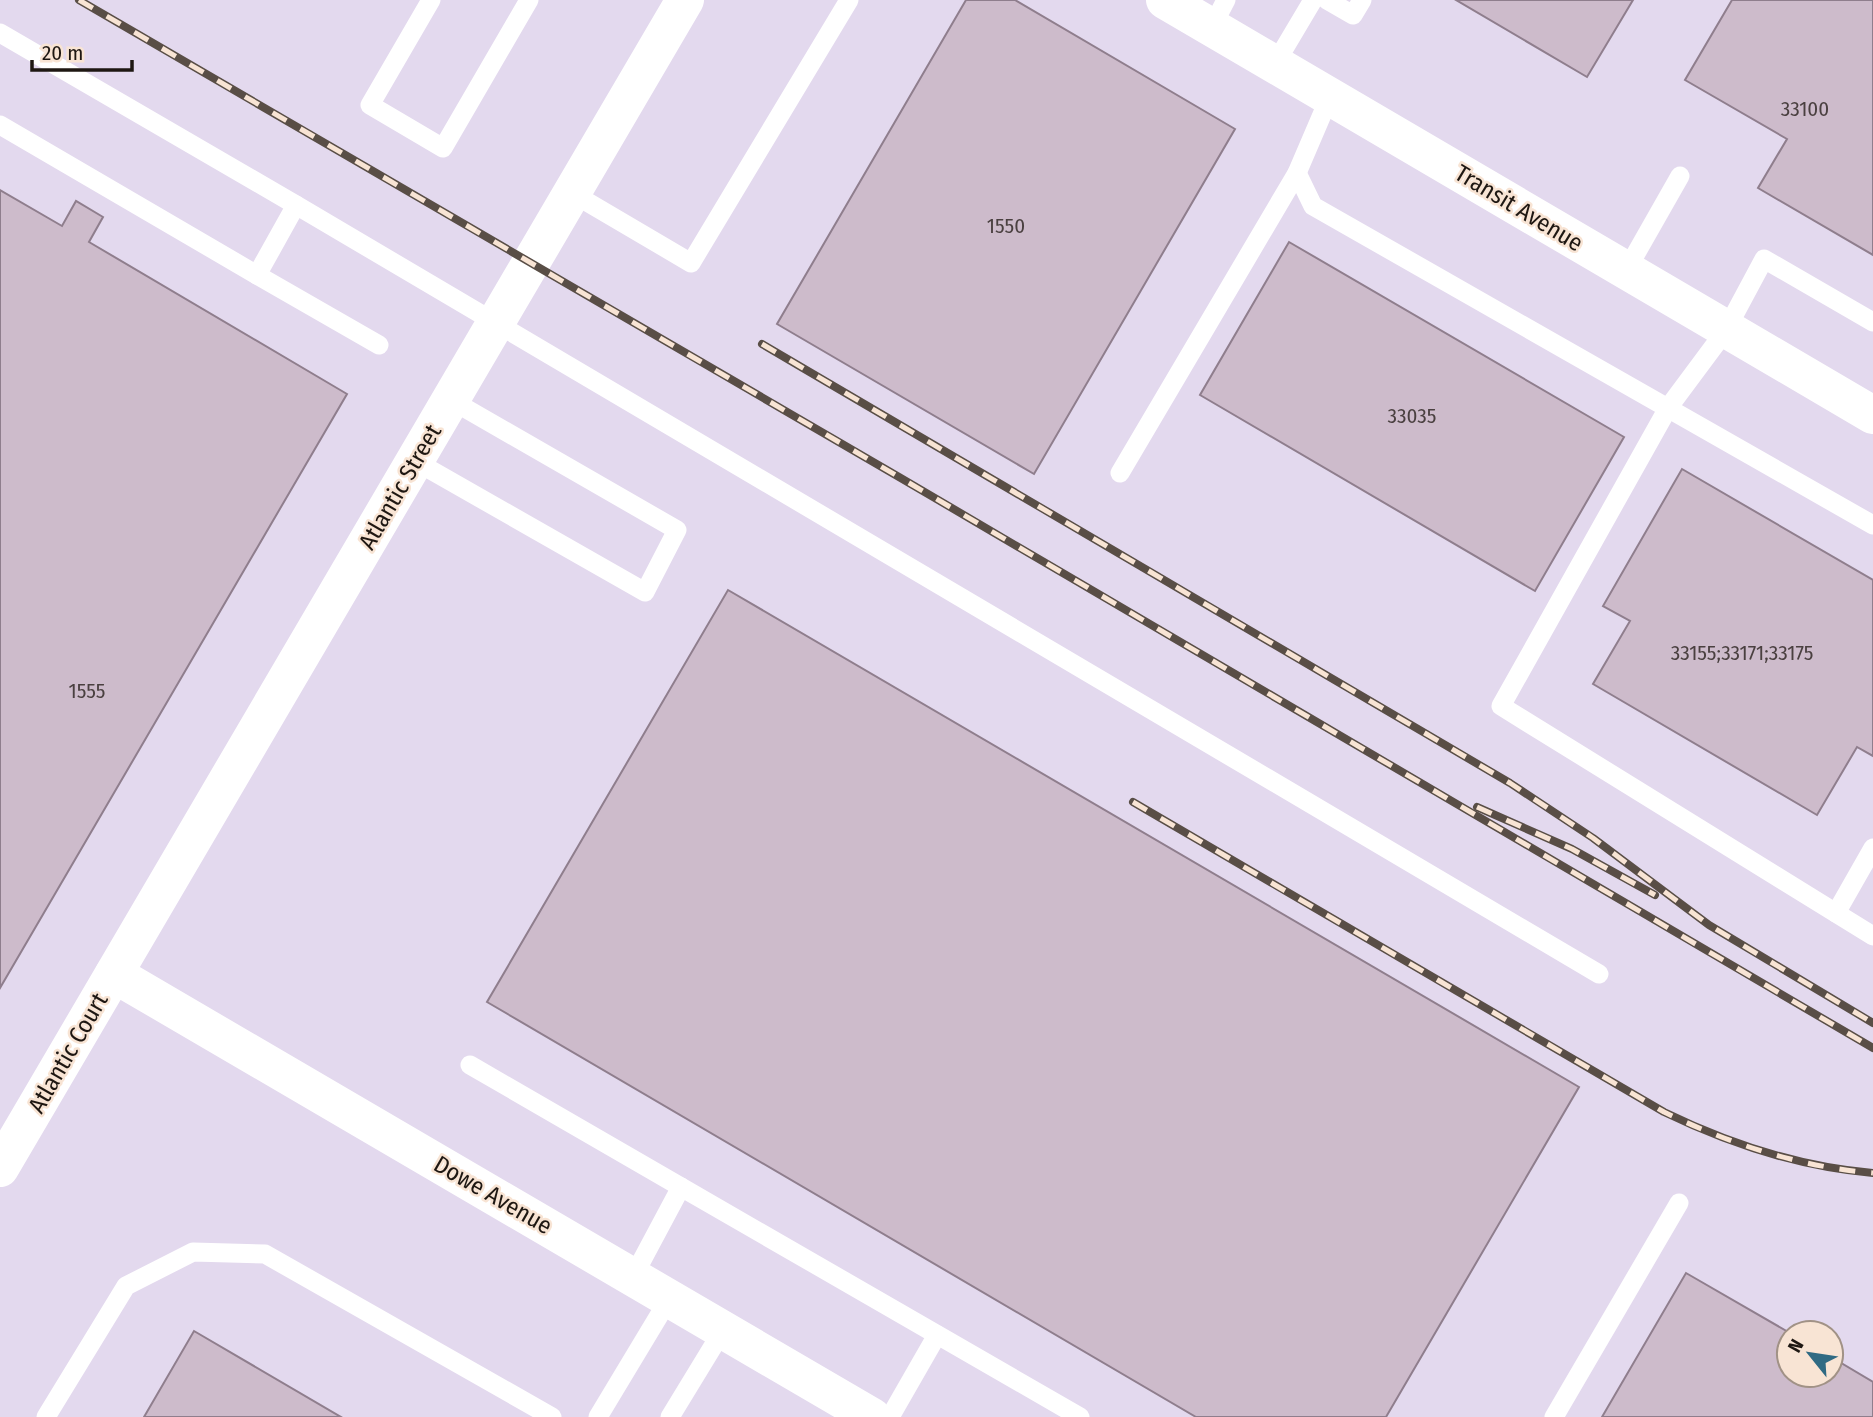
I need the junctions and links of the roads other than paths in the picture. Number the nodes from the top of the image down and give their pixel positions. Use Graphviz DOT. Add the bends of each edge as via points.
graph roads {
  1 [pos="431,0"];
  2 [pos="529,0"];
  3 [pos="685,0"];
  4 [pos="849,0"];
  5 [pos="1165,0"];
  6 [pos="1313,0"];
  7 [pos="1327,0"];
  8 [pos="1362,0"];
  9 [pos="1219,14"];
  10 [pos="0,33"];
  11 [pos="1275,64"];
  12 [pos="1330,96"];
  13 [pos="0,125"];
  14 [pos="1297,173"];
  15 [pos="1680,176"];
  16 [pos="572,193"];
  17 [pos="296,205"];
  18 [pos="1626,271"];
  19 [pos="257,275"];
  20 [pos="495,322"];
  21 [pos="1873,322"];
  22 [pos="1726,330"];
  23 [pos="379,345"];
  24 [pos="451,400"];
  25 [pos="1668,408"];
  26 [pos="1873,415"];
  27 [pos="415,461"];
  28 [pos="1120,473"];
  29 [pos="1873,525"];
  30 [pos="1873,848"];
  31 [pos="1836,913"];
  32 [pos="1873,936"];
  33 [pos="114,974"];
  34 [pos="1599,974"];
  35 [pos="470,1065"];
  36 [pos="0,1168"];
  37 [pos="681,1187"];
  38 [pos="1679,1203"];
  39 [pos="633,1277"];
  40 [pos="669,1298"];
  41 [pos="723,1330"];
  42 [pos="937,1335"];
  43 [pos="46,1417"];
  44 [pos="552,1417"];
  45 [pos="598,1417"];
  46 [pos="670,1417"];
  47 [pos="872,1417"];
  48 [pos="890,1417"];
  49 [pos="1080,1417"];
  50 [pos="1554,1417"];
  1 -- 2 [label="lane" via="370,105 443,148"];
  3 -- 16 [label="street, Atlantic Street"];
  4 -- 16 [label="lane" via="691,263"];
  5 -- 9 [label="street, Transit Avenue"];
  6 -- 11 [label="lane"];
  7 -- 8 [label="lane" via="1353,15"];
  9 -- 11 [label="street, Transit Avenue"];
  10 -- 17 [label="lane"];
  11 -- 12 [label="street, Transit Avenue"];
  12 -- 14 [label="lane"];
  12 -- 18 [label="street, Transit Avenue"];
  13 -- 19 [label="lane"];
  14 -- 25 [label="lane" via="1313,206"];
  14 -- 28 [label="lane"];
  15 -- 18 [label="lane"];
  16 -- 20 [label="street, Atlantic Street"];
  17 -- 19 [label="lane"];
  17 -- 20 [label="lane"];
  18 -- 22 [label="street, Transit Avenue"];
  19 -- 23 [label="lane"];
  20 -- 24 [label="street, Atlantic Street"];
  20 -- 34 [label="lane"];
  21 -- 22 [label="lane" via="1765,259"];
  22 -- 25 [label="lane"];
  22 -- 26 [label="street, Transit Avenue"];
  24 -- 27 [label="street, Atlantic Street"];
  24 -- 27 [label="lane" via="677,530 645,592"];
  25 -- 29 [label="lane"];
  25 -- 31 [label="lane" via="1501,706"];
  27 -- 33 [label="street, Atlantic Street"];
  30 -- 31 [label="lane"];
  31 -- 32 [label="lane"];
  33 -- 36 [label="street, Atlantic Court"];
  33 -- 39 [label="street, Dowe Avenue"];
  35 -- 37 [label="lane"];
  37 -- 39 [label="lane"];
  37 -- 42 [label="lane"];
  38 -- 50 [label="lane"];
  39 -- 40 [label="street, Dowe Avenue"];
  40 -- 41 [label="street, Dowe Avenue"];
  40 -- 45 [label="lane"];
  41 -- 46 [label="lane"];
  41 -- 47 [label="street, Dowe Avenue"];
  42 -- 48 [label="lane"];
  42 -- 49 [label="lane"];
  43 -- 44 [label="lane" via="126,1286 193,1252 265,1254"];
}
